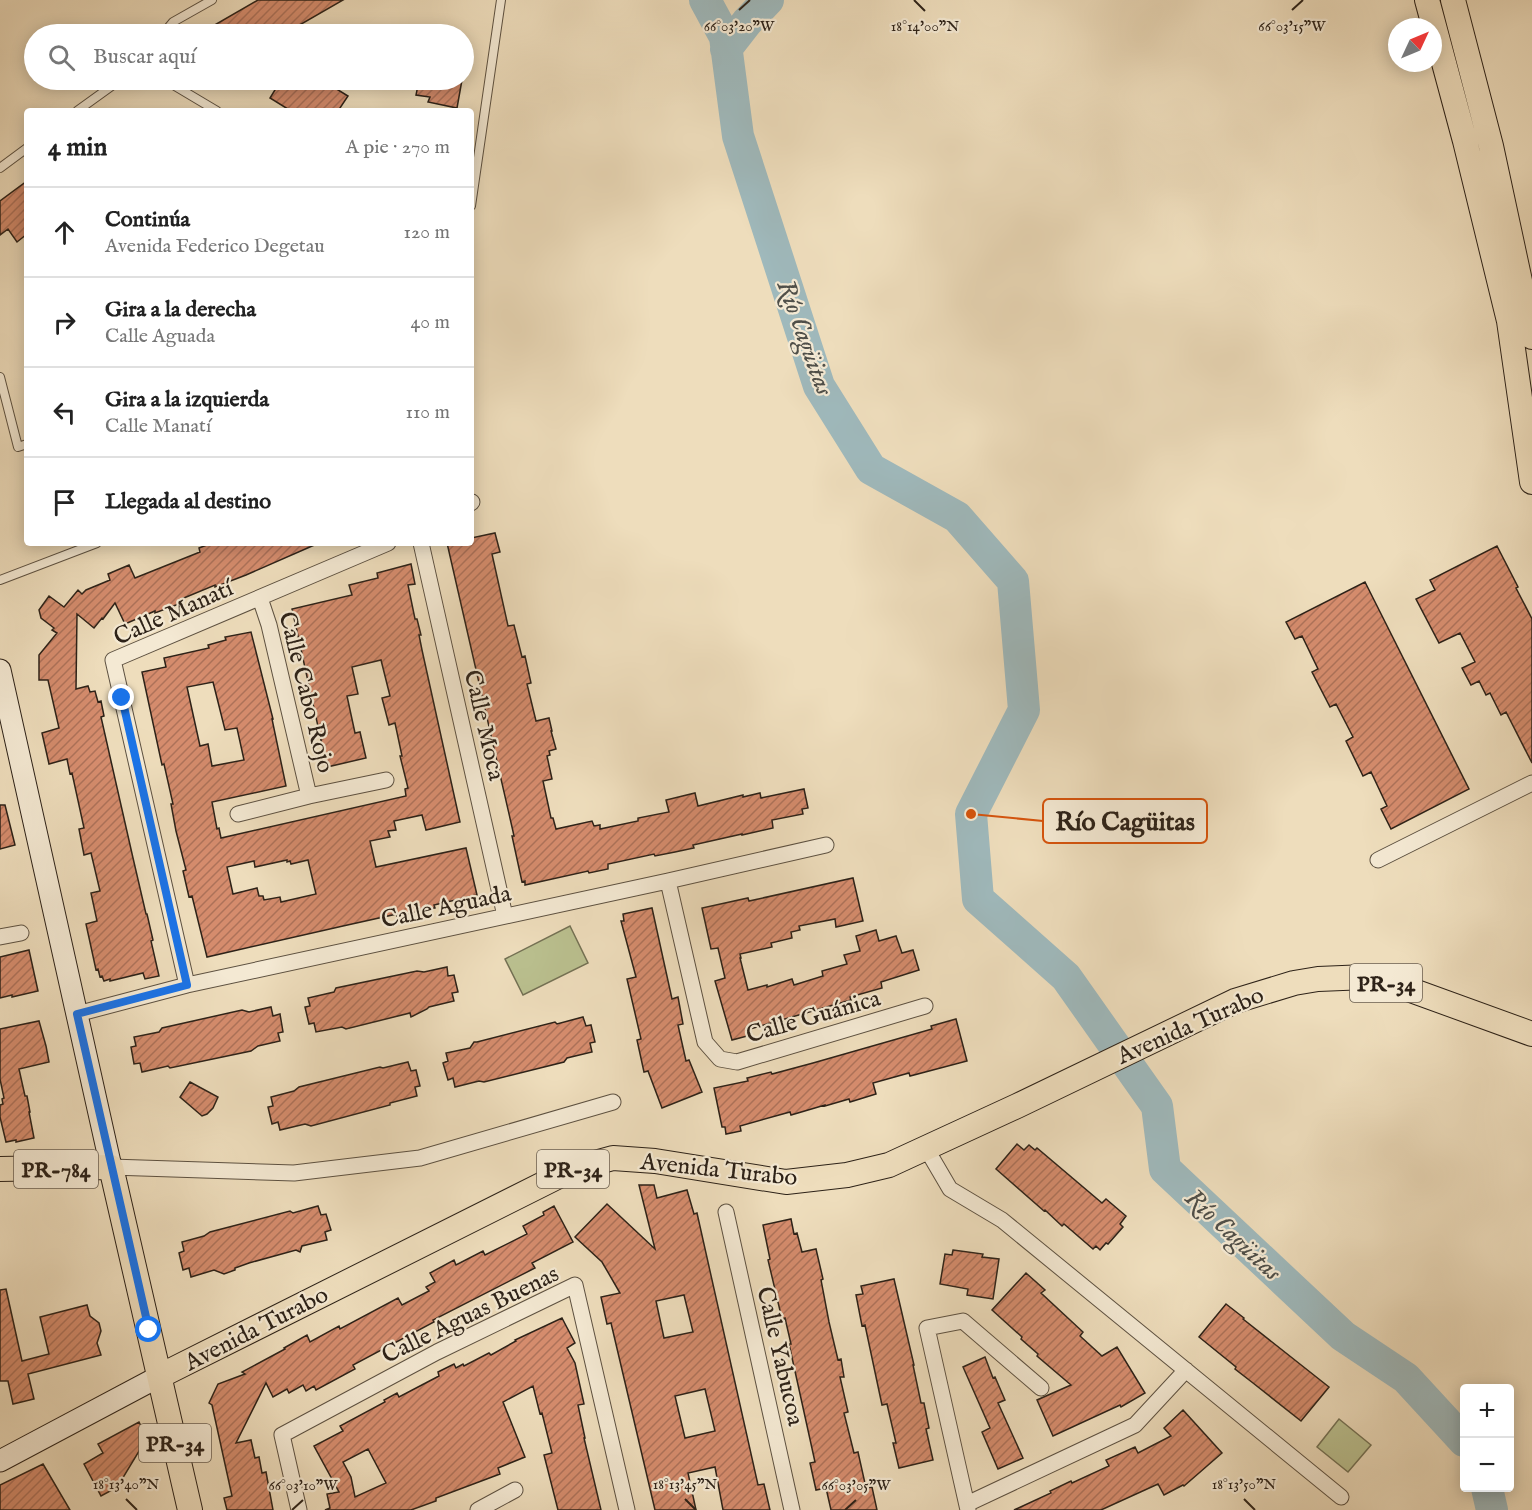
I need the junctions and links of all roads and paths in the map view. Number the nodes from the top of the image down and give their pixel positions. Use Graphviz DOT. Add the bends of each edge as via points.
graph roads {
  1 [pos="212,0"];
  2 [pos="501,0"];
  3 [pos="1427,0"];
  4 [pos="1453,0"];
  5 [pos="171,24"];
  6 [pos="106,90"];
  7 [pos="182,90"];
  8 [pos="81,108"];
  9 [pos="212,108"];
  10 [pos="24,150"];
  11 [pos="0,168"];
  12 [pos="474,185"];
  13 [pos="1532,337"];
  14 [pos="0,377"];
  15 [pos="24,445"];
  16 [pos="1532,482"];
  17 [pos="89,546"];
  18 [pos="381,546"];
  19 [pos="422,546"];
  20 [pos="0,580"];
  21 [pos="260,598"];
  22 [pos="0,670"];
  23 [pos="3,701"];
  24 [pos="386,780"];
  25 [pos="1532,783"];
  26 [pos="309,796"];
  27 [pos="238,814"];
  28 [pos="826,845"];
  29 [pos="1378,860"];
  30 [pos="668,881"];
  31 [pos="505,916"];
  32 [pos="21,933"];
  33 [pos="0,936"];
  34 [pos="187,985"];
  35 [pos="925,1006"];
  36 [pos="77,1014"];
  37 [pos="1532,1034"];
  38 [pos="613,1102"];
  39 [pos="927,1148"];
  40 [pos="111,1167"];
  41 [pos="0,1169"];
  42 [pos="726,1212"];
  43 [pos="1186,1370"];
  44 [pos="160,1376"];
  45 [pos="1041,1388"];
  46 [pos="0,1461"];
  47 [pos="515,1490"];
  48 [pos="1341,1497"];
  49 [pos="967,1507"];
  50 [pos="190,1510"];
  51 [pos="299,1510"];
  52 [pos="478,1510"];
  53 [pos="627,1510"];
  54 [pos="792,1510"];
  1 -- 5 [label="lane"];
  2 -- 12 [label="lane"];
  3 -- 16 [label="main road" via="1509,321"];
  4 -- 13 [label="main road" via="1491,146"];
  6 -- 8 [label="lane"];
  7 -- 9 [label="lane"];
  10 -- 11 [label="lane"];
  14 -- 15 [label="lane" via="18,447"];
  17 -- 20 [label="lane"];
  18 -- 21 [label="street, Calle Manatí"];
  19 -- 31 [label="street, Calle Moca"];
  21 -- 26 [label="street, Calle Cabo Rojo"];
  21 -- 34 [label="street, Calle Manatí" via="113,660"];
  22 -- 23 [label="street"];
  23 -- 36 [label="street"];
  24 -- 26 [label="street, Calle Cabo Rojo"];
  25 -- 29 [label="street"];
  26 -- 27 [label="street, Calle Cabo Rojo"];
  28 -- 30 [label="street, Calle Aguada"];
  30 -- 31 [label="street, Calle Aguada"];
  30 -- 35 [label="street, Calle Guánica" via="705,1041 720,1059 737,1062"];
  31 -- 34 [label="street, Calle Aguada"];
  32 -- 33 [label="street"];
  34 -- 36 [label="street, Calle Aguada"];
  36 -- 40 [label="street"];
  37 -- 39 [label="main road, Avenida Turabo / PR-34" via="1367,977 1294,983 1235,1001"];
  38 -- 40 [label="street" via="420,1158 294,1173"];
  39 -- 43 [label="street" via="950,1189 1002,1220"];
  39 -- 44 [label="main road, Avenida Turabo / PR-34" via="889,1165 847,1175 786,1182 613,1158 573,1169"];
  40 -- 41 [label="main road, PR-784 / PR-784"];
  40 -- 44 [label="main road, PR-784"];
  42 -- 54 [label="street, Calle Yabucoa"];
  43 -- 48 [label="street"];
  43 -- 49 [label="street" via="1135,1425"];
  44 -- 46 [label="street, Avenida Turabo"];
  44 -- 50 [label="main road, PR-34"];
  45 -- 49 [label="street" via="963,1321 927,1328"];
  47 -- 52 [label="street"];
  51 -- 53 [label="street, Calle Aguas Buenas" via="282,1435 437,1352 575,1285"];
}
